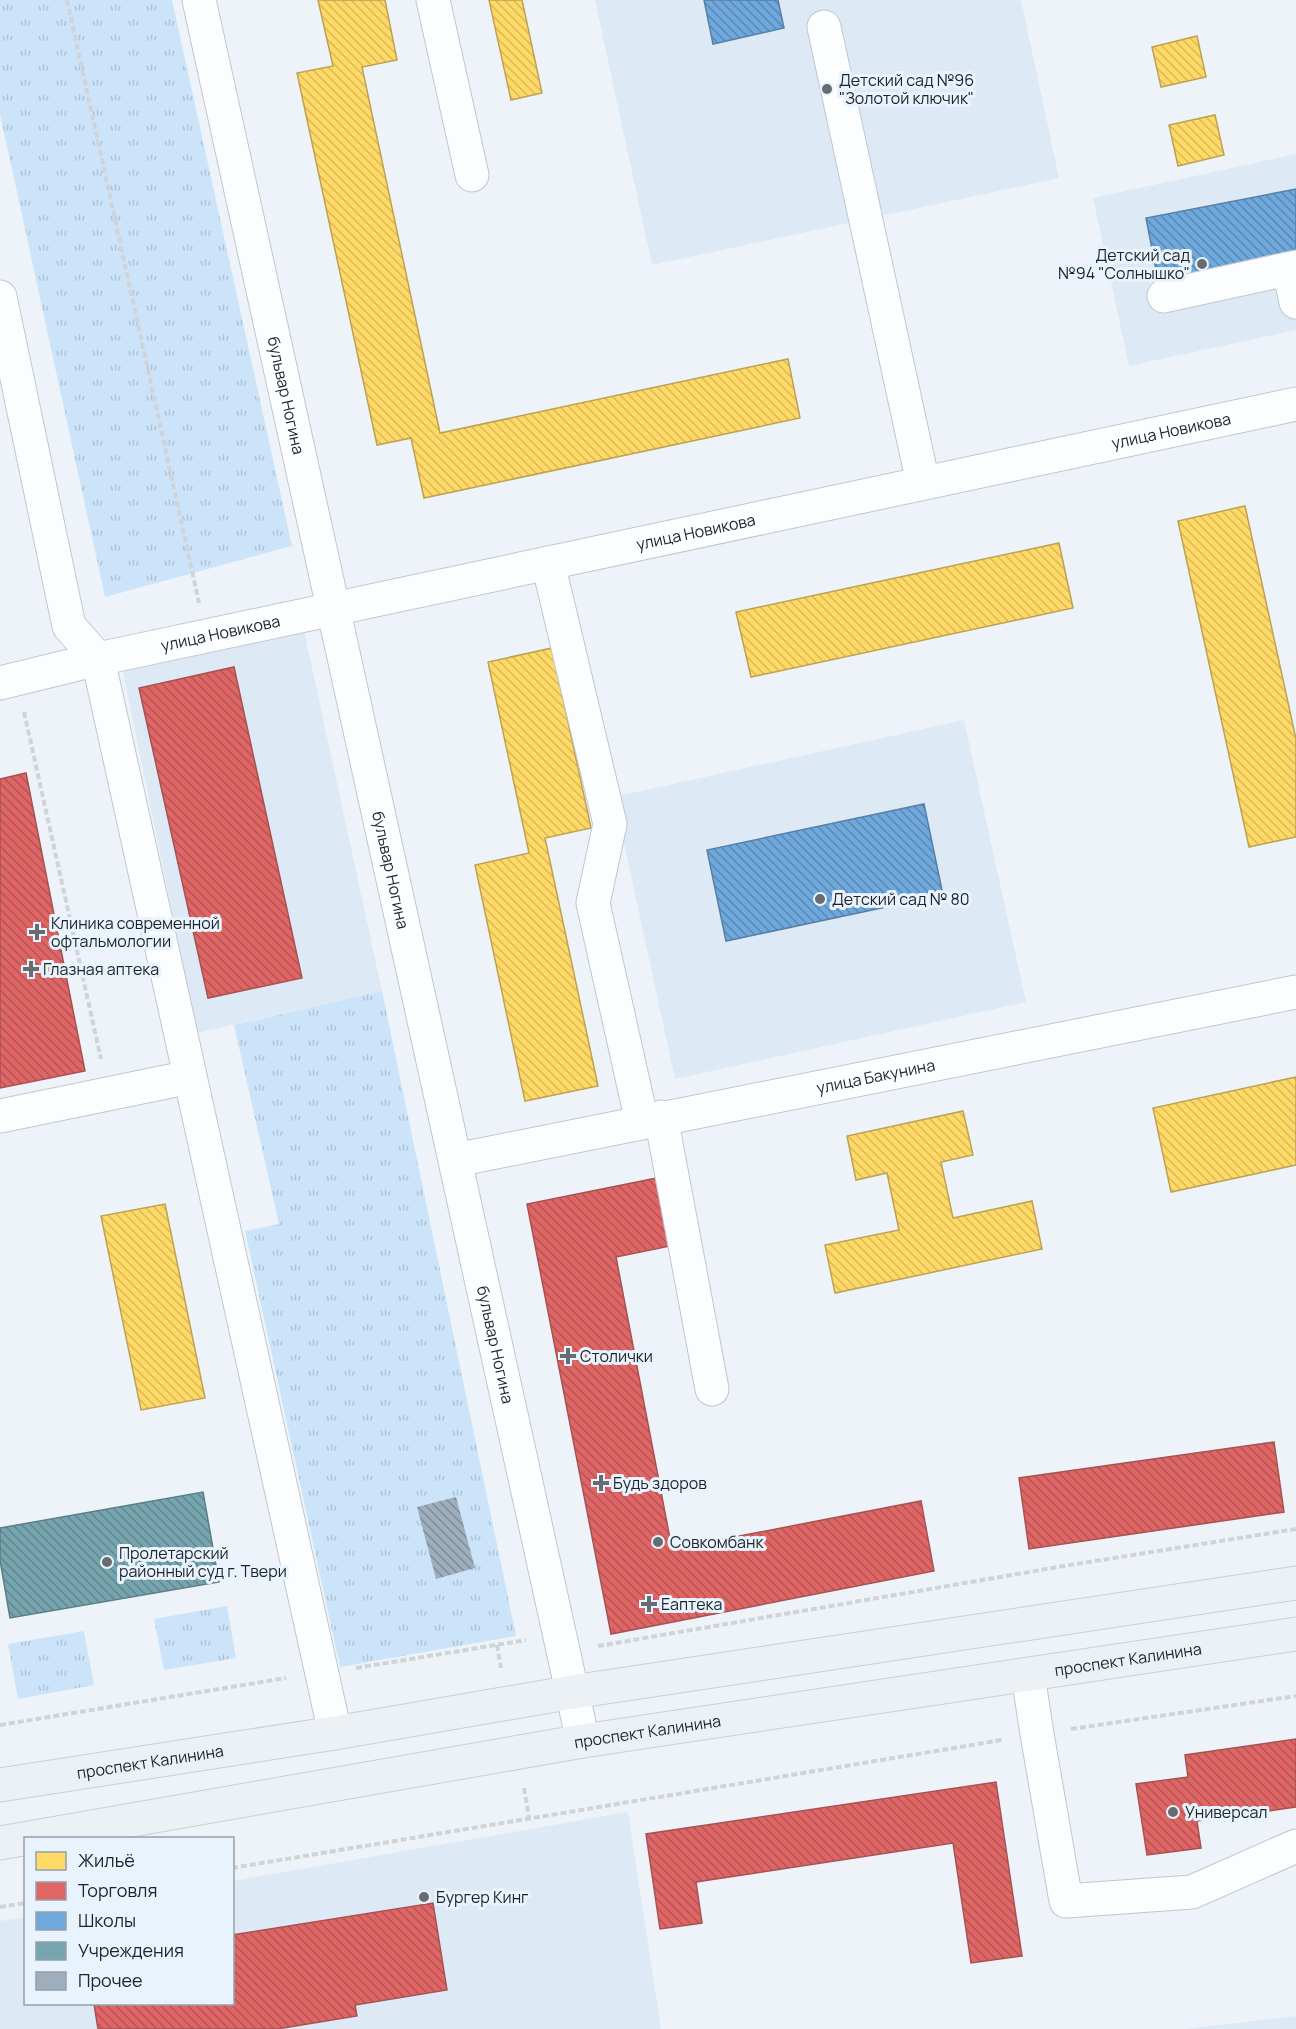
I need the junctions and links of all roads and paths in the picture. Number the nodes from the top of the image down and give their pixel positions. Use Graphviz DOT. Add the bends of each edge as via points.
graph roads {
  1 [pos="68,0"];
  2 [pos="199,0"];
  3 [pos="433,0"];
  4 [pos="824,27"];
  5 [pos="472,175"];
  6 [pos="1292,268"];
  7 [pos="1164,296"];
  8 [pos="0,297"];
  9 [pos="1296,302"];
  10 [pos="1296,404"];
  11 [pos="923,483"];
  12 [pos="548,563"];
  13 [pos="334,609"];
  14 [pos="206,635"];
  15 [pos="98,658"];
  16 [pos="8,682"];
  17 [pos="1296,992"];
  18 [pos="190,1077"];
  19 [pos="109,1095"];
  20 [pos="0,1116"];
  21 [pos="652,1119"];
  22 [pos="456,1160"];
  23 [pos="712,1389"];
  24 [pos="1296,1529"];
  25 [pos="1296,1582"];
  26 [pos="561,1634"];
  27 [pos="1296,1634"];
  28 [pos="322,1674"];
  29 [pos="1028,1675"];
  30 [pos="573,1692"];
  31 [pos="1296,1696"];
  32 [pos="0,1725"];
  33 [pos="335,1733"];
  34 [pos="1036,1734"];
  35 [pos="583,1741"];
  36 [pos="0,1785"];
  37 [pos="34,1837"];
  38 [pos="24,1839"];
  39 [pos="0,1843"];
  40 [pos="1296,1846"];
  41 [pos="234,1868"];
  42 [pos="24,1903"];
  43 [pos="0,1907"];
  1 -- 14 [label="path"];
  2 -- 13 [label="street, бульвар Ногина"];
  3 -- 5 [label="street"];
  4 -- 11 [label="street"];
  6 -- 7 [label="street"];
  6 -- 9 [label="street"];
  8 -- 15 [label="street" via="69,626"];
  10 -- 11 [label="street, улица Новикова"];
  11 -- 12 [label="street, улица Новикова"];
  12 -- 13 [label="street, улица Новикова"];
  12 -- 21 [label="street" via="610,824 593,903"];
  13 -- 14 [label="street, улица Новикова"];
  13 -- 22 [label="street, бульвар Ногина"];
  14 -- 15 [label="street, улица Новикова"];
  15 -- 16 [label="street, улица Новикова"];
  15 -- 18 [label="street"];
  16 -- 19 [label="path"];
  17 -- 21 [label="street, улица Бакунина"];
  18 -- 19 [label="street"];
  18 -- 28 [label="street"];
  19 -- 20 [label="street"];
  21 -- 22 [label="street, улица Бакунина"];
  21 -- 23 [label="street"];
  22 -- 26 [label="street, бульвар Ногина"];
  24 -- 26 [label="path" via="586,1648"];
  25 -- 30 [label="main road, проспект Калинина"];
  26 -- 28 [label="path"];
  26 -- 30 [label="street, бульвар Ногина"];
  27 -- 29 [label="main road, проспект Калинина"];
  28 -- 32 [label="path"];
  28 -- 33 [label="street"];
  29 -- 34 [label="street"];
  29 -- 35 [label="main road, проспект Калинина"];
  30 -- 33 [label="main road, проспект Калинина"];
  30 -- 35 [label="street, бульвар Ногина"];
  31 -- 34 [label="path"];
  33 -- 36 [label="main road, проспект Калинина"];
  34 -- 40 [label="street" via="1066,1901 1192,1892"];
  34 -- 41 [label="path"];
  35 -- 37 [label="main road, проспект Калинина"];
  38 -- 39 [label="main road, проспект Калинина"];
  42 -- 43 [label="path"];
}
